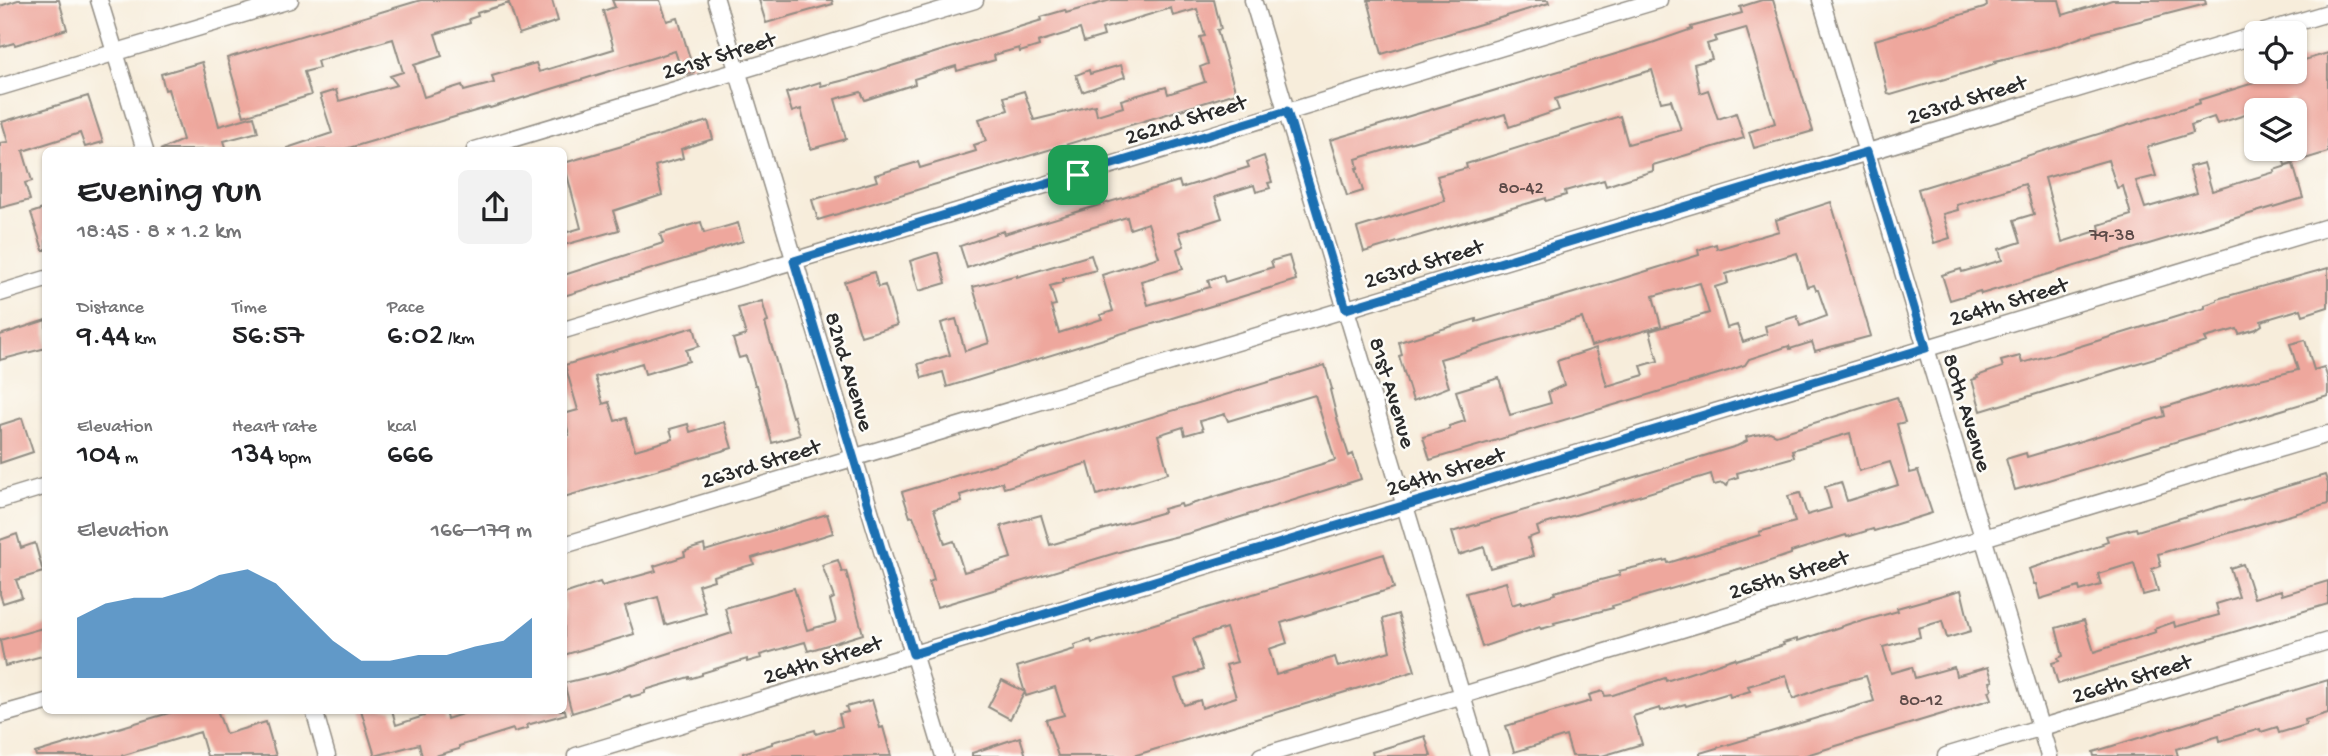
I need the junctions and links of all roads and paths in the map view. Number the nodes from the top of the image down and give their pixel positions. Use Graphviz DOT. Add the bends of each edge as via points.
graph roads {
  1 [pos="99,0"];
  2 [pos="290,0"];
  3 [pos="716,0"];
  4 [pos="975,0"];
  5 [pos="1253,0"];
  6 [pos="1659,0"];
  7 [pos="1821,0"];
  8 [pos="2328,13"];
  9 [pos="2301,21"];
  10 [pos="2244,39"];
  11 [pos="115,52"];
  12 [pos="737,72"];
  13 [pos="0,87"];
  14 [pos="1287,111"];
  15 [pos="144,147"];
  16 [pos="485,147"];
  17 [pos="1867,152"];
  18 [pos="2328,228"];
  19 [pos="794,261"];
  20 [pos="42,280"];
  21 [pos="0,293"];
  22 [pos="1346,309"];
  23 [pos="567,329"];
  24 [pos="1926,348"];
  25 [pos="2328,434"];
  26 [pos="853,457"];
  27 [pos="42,487"];
  28 [pos="0,500"];
  29 [pos="1405,506"];
  30 [pos="1983,538"];
  31 [pos="567,544"];
  32 [pos="2328,641"];
  33 [pos="913,654"];
  34 [pos="1462,695"];
  35 [pos="42,703"];
  36 [pos="315,714"];
  37 [pos="0,715"];
  38 [pos="2040,728"];
  39 [pos="327,756"];
  40 [pos="576,756"];
  41 [pos="944,756"];
  42 [pos="1261,756"];
  43 [pos="1480,756"];
  44 [pos="1946,756"];
  45 [pos="2049,756"];
  1 -- 11 [label="street"];
  2 -- 11 [label="street"];
  3 -- 12 [label="street, 82nd Avenue"];
  4 -- 12 [label="street, 261st Street"];
  5 -- 14 [label="street, 81st Avenue"];
  6 -- 14 [label="street, 262nd Street"];
  7 -- 17 [label="street, 80th Avenue"];
  8 -- 9 [label="street"];
  10 -- 17 [label="street, 263rd Street"];
  11 -- 13 [label="street"];
  11 -- 15 [label="street"];
  12 -- 16 [label="street, 261st Street"];
  12 -- 19 [label="street, 82nd Avenue"];
  14 -- 19 [label="street, 262nd Street"];
  14 -- 22 [label="street, 81st Avenue"];
  17 -- 22 [label="street, 263rd Street"];
  17 -- 24 [label="street, 80th Avenue"];
  18 -- 24 [label="street, 264th Street"];
  19 -- 23 [label="street, 262nd Street"];
  19 -- 26 [label="street, 82nd Avenue"];
  20 -- 21 [label="street"];
  22 -- 26 [label="street, 263rd Street"];
  22 -- 29 [label="street, 81st Avenue"];
  24 -- 29 [label="street, 264th Street"];
  24 -- 30 [label="street, 80th Avenue"];
  25 -- 30 [label="street, 265th Street"];
  26 -- 31 [label="street, 263rd Street"];
  26 -- 33 [label="street, 82nd Avenue"];
  27 -- 28 [label="street"];
  29 -- 33 [label="street, 264th Street"];
  29 -- 34 [label="street, 81st Avenue"];
  30 -- 34 [label="street, 265th Street"];
  30 -- 38 [label="street, 80th Avenue"];
  32 -- 38 [label="street, 266th Street"];
  33 -- 40 [label="street, 264th Street"];
  33 -- 41 [label="street, 82nd Avenue"];
  34 -- 42 [label="street, 265th Street"];
  34 -- 43 [label="street, 81st Avenue"];
  35 -- 37 [label="street"];
  36 -- 39 [label="street"];
  38 -- 44 [label="street, 266th Street"];
  38 -- 45 [label="street, 80th Avenue"];
}
